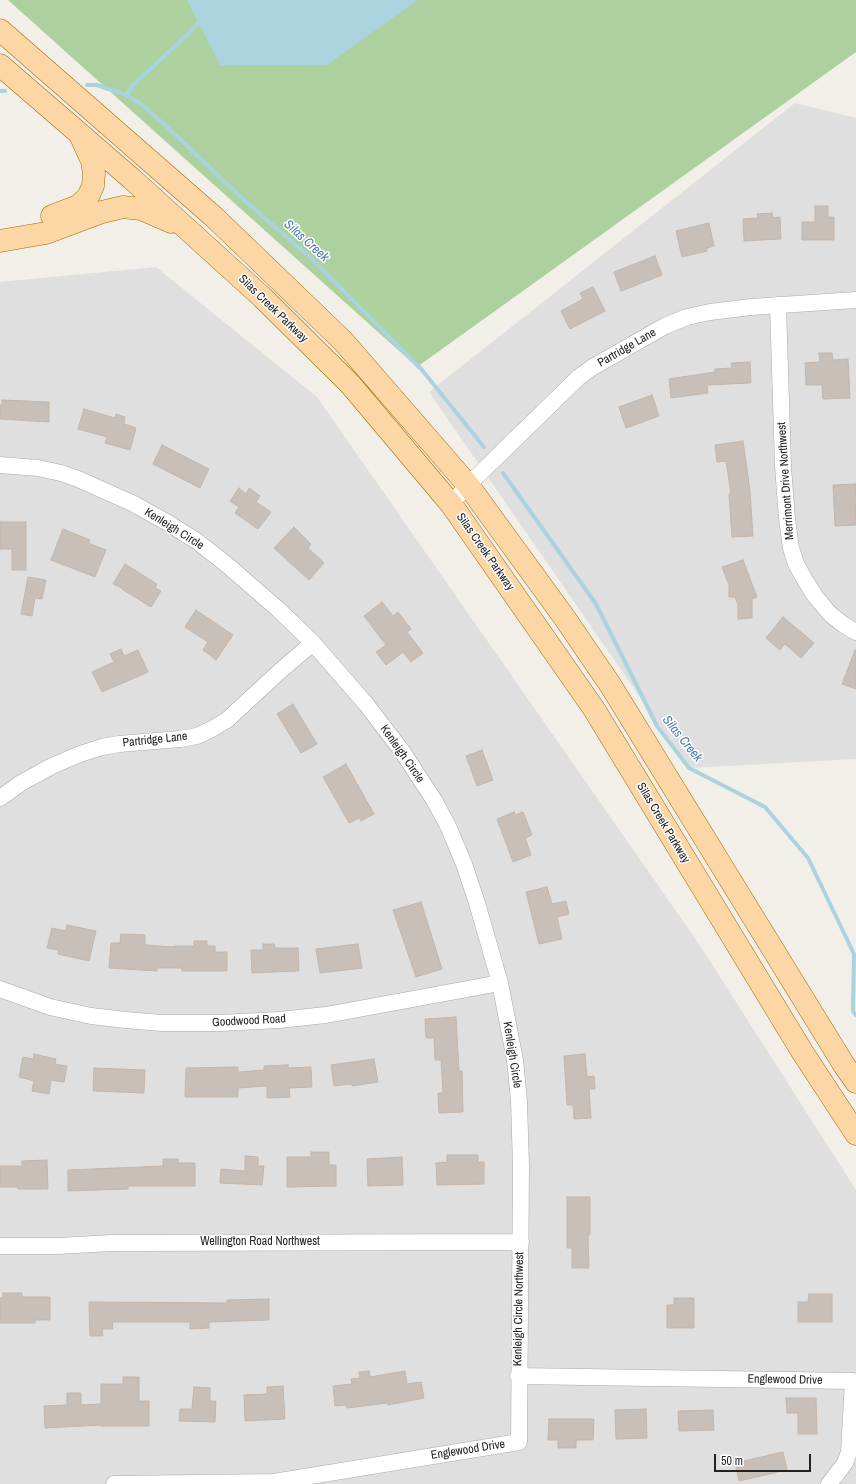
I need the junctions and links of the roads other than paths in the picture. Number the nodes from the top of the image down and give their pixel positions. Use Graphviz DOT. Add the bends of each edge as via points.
graph roads {
  1 [pos="0,30"];
  2 [pos="0,65"];
  3 [pos="80,134"];
  4 [pos="0,228"];
  5 [pos="190,232"];
  6 [pos="0,241"];
  7 [pos="856,300"];
  8 [pos="778,305"];
  9 [pos="0,465"];
  10 [pos="468,485"];
  11 [pos="451,504"];
  12 [pos="856,632"];
  13 [pos="313,643"];
  14 [pos="0,798"];
  15 [pos="500,983"];
  16 [pos="0,989"];
  17 [pos="856,1082"];
  18 [pos="856,1134"];
  19 [pos="521,1242"];
  20 [pos="0,1246"];
  21 [pos="518,1376"];
  22 [pos="114,1484"];
  23 [pos="829,1484"];
  1 -- 10 [label="main road, Silas Creek Parkway" via="214,216 343,341"];
  2 -- 3 [label="main road, Silas Creek Parkway"];
  3 -- 4 [label="main road" via="94,173 93,186 88,197 78,206 55,216"];
  3 -- 5 [label="main road, Silas Creek Parkway"];
  5 -- 6 [label="main road" via="141,209 123,207 46,233"];
  5 -- 11 [label="main road, Silas Creek Parkway" via="262,297 350,384"];
  7 -- 8 [label="street, Partridge Lane"];
  8 -- 10 [label="street, Partridge Lane" via="687,317 665,326 594,367 579,377 549,405"];
  8 -- 12 [label="street, Merrimont Drive Northwest" via="783,466 791,548 796,564 815,596 835,618"];
  9 -- 13 [label="street, Kenleigh Circle" via="38,468 78,478 168,523 226,564"];
  10 -- 11 [label="street, Partridge Lane"];
  10 -- 17 [label="main road, Silas Creek Parkway" via="611,686"];
  11 -- 18 [label="main road, Silas Creek Parkway" via="594,709 799,1047"];
  13 -- 14 [label="street, Partridge Lane" via="227,720 212,729 196,736 119,744 80,754 21,783"];
  13 -- 15 [label="street, Kenleigh Circle" via="366,704 402,751 434,800 464,864"];
  15 -- 16 [label="street, Goodwood Road" via="326,1015 279,1020 161,1023 91,1016 50,1007"];
  15 -- 19 [label="street, Kenleigh Circle" via="515,1060 519,1101"];
  19 -- 20 [label="street, Wellington Road Northwest" via="111,1242 58,1246"];
  19 -- 21 [label="street, Kenleigh Circle Northwest"];
  21 -- 22 [label="street, Englewood Drive" via="518,1442 274,1482"];
  21 -- 23 [label="street, Englewood Drive" via="853,1381 848,1452 845,1463"];
}
